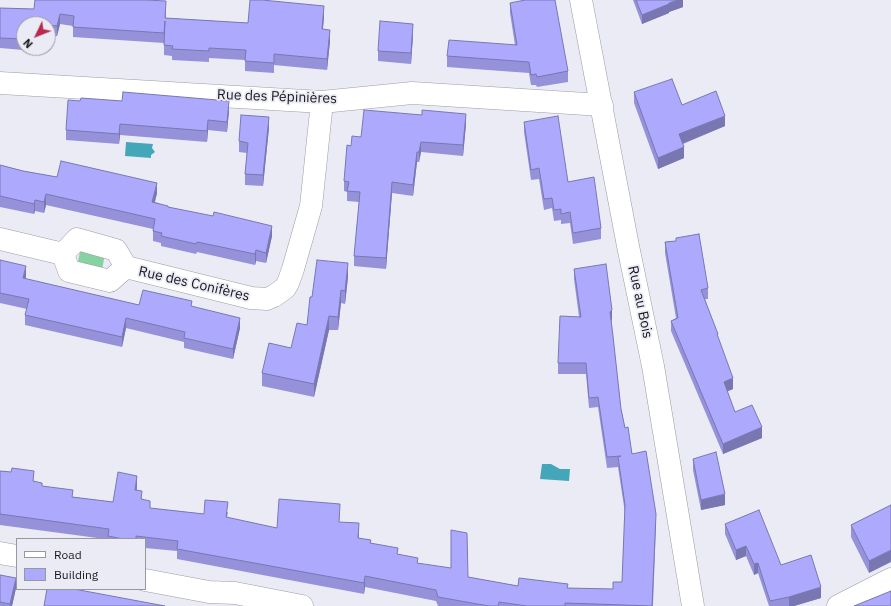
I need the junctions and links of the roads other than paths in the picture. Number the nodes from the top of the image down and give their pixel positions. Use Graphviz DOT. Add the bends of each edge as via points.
graph roads {
  1 [pos="581,0"];
  2 [pos="0,83"];
  3 [pos="322,102"];
  4 [pos="602,105"];
  5 [pos="0,239"];
  6 [pos="63,254"];
  7 [pos="126,267"];
  8 [pos="0,553"];
  9 [pos="16,556"];
  10 [pos="891,579"];
  11 [pos="146,580"];
  12 [pos="208,599"];
  13 [pos="302,606"];
  14 [pos="693,606"];
  15 [pos="838,606"];
  1 -- 4 [label="street, Rue au Bois"];
  2 -- 3 [label="street, Rue des Pépinières"];
  3 -- 4 [label="street, Rue des Pépinières" via="412,93"];
  3 -- 7 [label="street, Rue des Conifères" via="311,206 285,288 267,299 251,298"];
  4 -- 14 [label="street, Rue au Bois" via="653,366"];
  5 -- 6 [label="street"];
  6 -- 7 [label="street, Rue des Conifères" via="77,240 116,250"];
  6 -- 7 [label="street, Rue des Conifères" via="69,271 110,281"];
  8 -- 9 [label="street"];
  10 -- 15 [label="street"];
  11 -- 12 [label="street"];
  12 -- 13 [label="street" via="235,593"];
}
